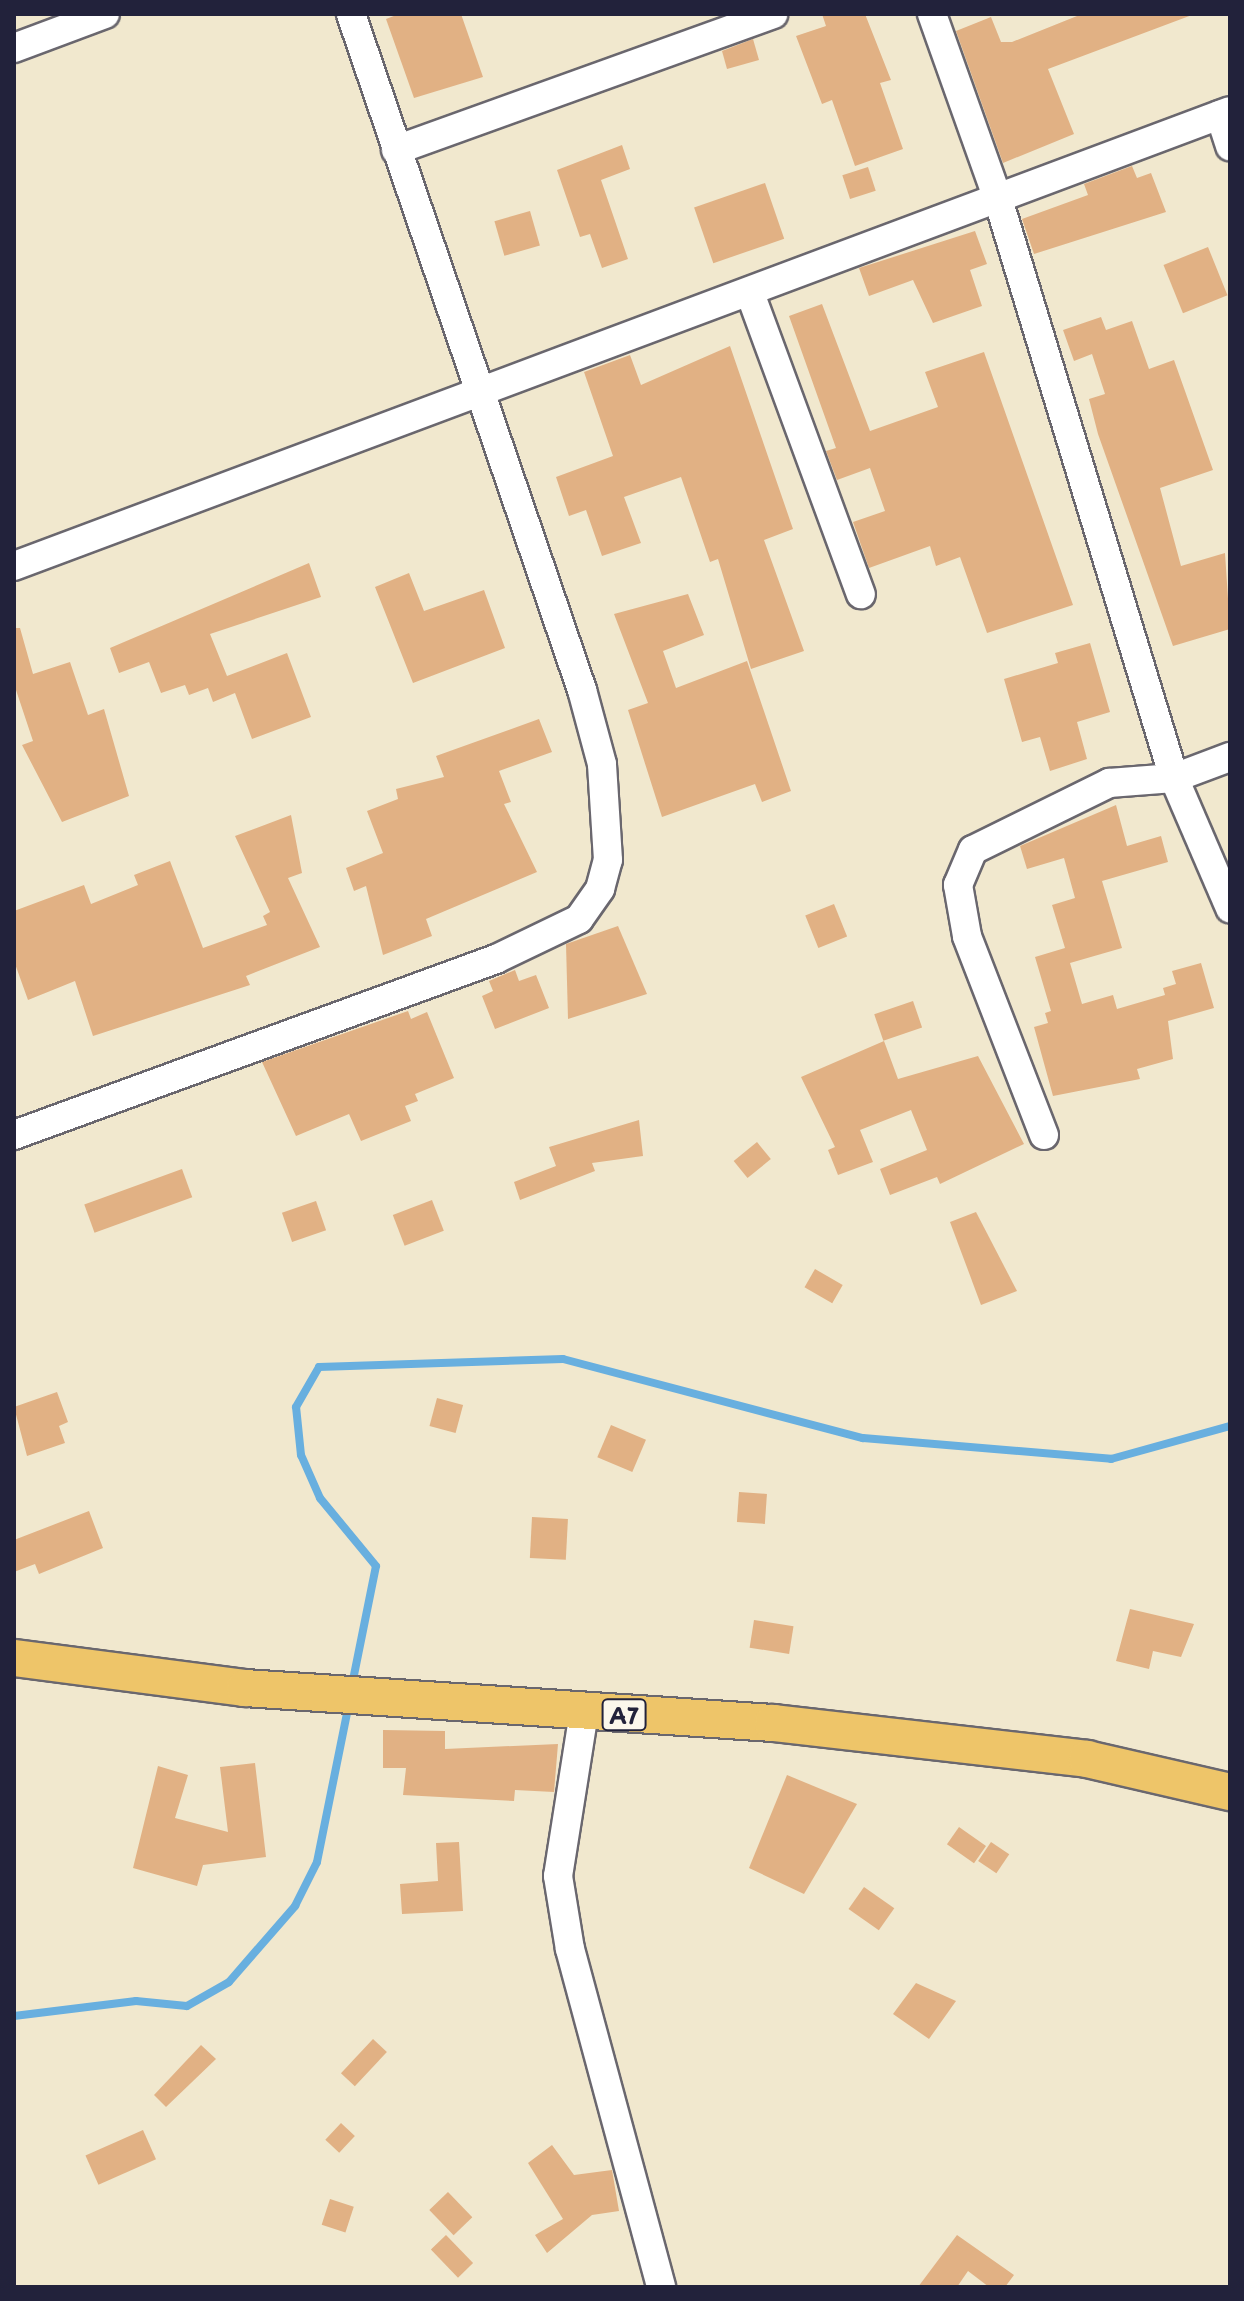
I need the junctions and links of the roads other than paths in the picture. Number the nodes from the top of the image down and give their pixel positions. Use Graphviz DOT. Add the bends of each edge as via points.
graph roads {
  1 [pos="105,14"];
  2 [pos="351,14"];
  3 [pos="773,14"];
  4 [pos="932,14"];
  5 [pos="14,48"];
  6 [pos="1225,113"];
  7 [pos="1230,146"];
  8 [pos="396,150"];
  9 [pos="998,199"];
  10 [pos="750,293"];
  11 [pos="481,391"];
  12 [pos="14,566"];
  13 [pos="861,594"];
  14 [pos="1230,757"];
  15 [pos="1174,778"];
  16 [pos="1230,908"];
  17 [pos="17,1124"];
  18 [pos="1044,1135"];
  19 [pos="14,1658"];
  20 [pos="584,1712"];
  21 [pos="1230,1792"];
  22 [pos="661,2287"];
  1 -- 5 [label="street"];
  2 -- 8 [label="street"];
  3 -- 8 [label="street"];
  4 -- 9 [label="street"];
  6 -- 7 [label="street"];
  6 -- 9 [label="street"];
  8 -- 11 [label="street"];
  9 -- 10 [label="street"];
  9 -- 15 [label="street"];
  10 -- 11 [label="street"];
  10 -- 13 [label="street"];
  11 -- 12 [label="street"];
  11 -- 17 [label="street" via="602,764 608,860 591,906 557,933 496,959"];
  14 -- 15 [label="street"];
  15 -- 16 [label="street"];
  15 -- 18 [label="street" via="1109,783 1079,797 973,850 958,885 967,936"];
  19 -- 20 [label="main road, A7" via="245,1688"];
  20 -- 21 [label="main road, A7" via="773,1723 1087,1759"];
  20 -- 22 [label="street" via="558,1876 570,1949"];
}
